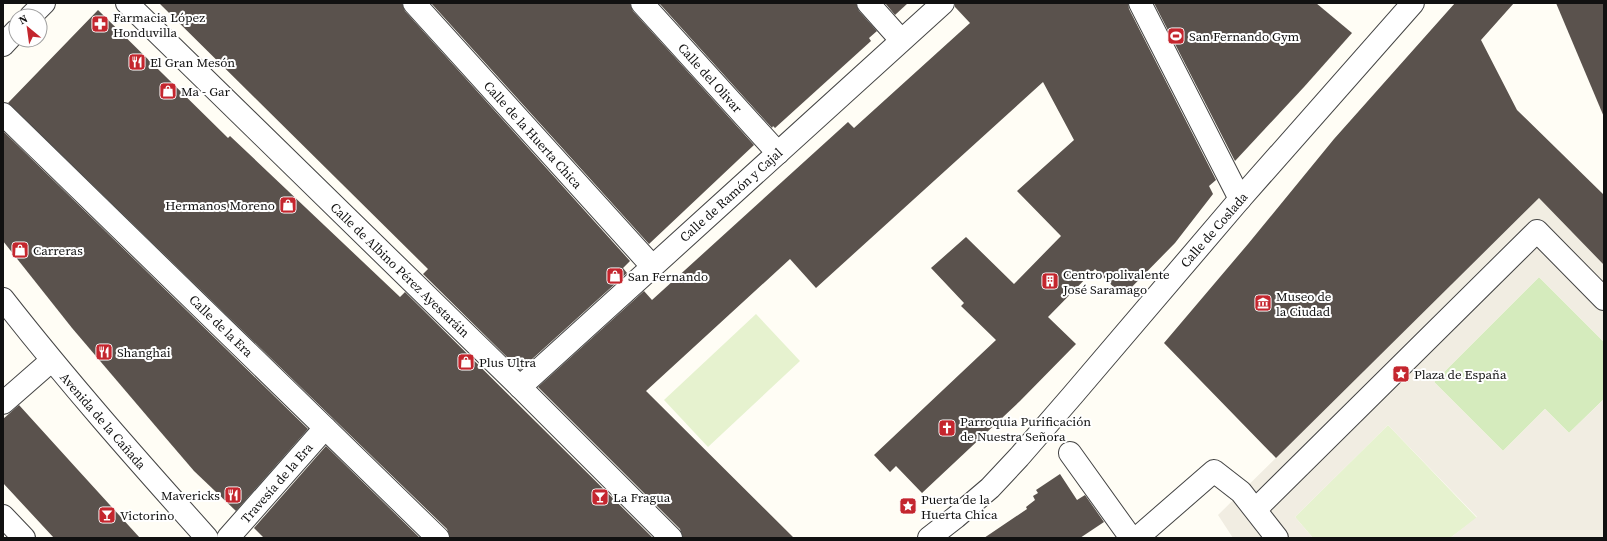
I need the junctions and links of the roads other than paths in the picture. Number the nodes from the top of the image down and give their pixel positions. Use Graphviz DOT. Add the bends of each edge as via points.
graph roads {
  1 [pos="128,3"];
  2 [pos="414,3"];
  3 [pos="642,3"];
  4 [pos="868,3"];
  5 [pos="943,3"];
  6 [pos="1140,3"];
  7 [pos="1413,3"];
  8 [pos="901,40"];
  9 [pos="3,114"];
  10 [pos="778,153"];
  11 [pos="1240,199"];
  12 [pos="652,266"];
  13 [pos="3,299"];
  14 [pos="1604,299"];
  15 [pos="51,361"];
  16 [pos="520,387"];
  17 [pos="3,403"];
  18 [pos="325,428"];
  19 [pos="1070,453"];
  20 [pos="1256,510"];
  21 [pos="3,516"];
  22 [pos="24,538"];
  23 [pos="207,538"];
  24 [pos="228,538"];
  25 [pos="438,538"];
  26 [pos="670,538"];
  27 [pos="929,538"];
  28 [pos="1132,538"];
  29 [pos="1137,538"];
  30 [pos="1277,538"];
  1 -- 16 [label="street, Calle de Albino Pérez Ayestaráin"];
  2 -- 12 [label="street, Calle de la Huerta Chica"];
  3 -- 10 [label="street, Calle del Olivar"];
  4 -- 8 [label="street"];
  5 -- 8 [label="street, Calle de Ramón y Cajal"];
  6 -- 11 [label="street"];
  7 -- 11 [label="street, Calle de Coslada"];
  8 -- 10 [label="street, Calle de Ramón y Cajal"];
  9 -- 18 [label="street, Calle de la Era"];
  10 -- 12 [label="street, Calle de Ramón y Cajal"];
  11 -- 27 [label="street, Calle de Coslada" via="1019,457 990,488"];
  12 -- 16 [label="street, Calle de Ramón y Cajal"];
  13 -- 15 [label="street, Avenida de la Cañada"];
  14 -- 20 [label="street" via="1537,231"];
  15 -- 17 [label="street"];
  15 -- 23 [label="street, Avenida de la Cañada"];
  16 -- 26 [label="street, Calle de Albino Pérez Ayestaráin"];
  18 -- 24 [label="street, Travesía de la Era"];
  18 -- 25 [label="street, Calle de la Era"];
  19 -- 28 [label="street"];
  20 -- 29 [label="street" via="1241,492 1214,471"];
  20 -- 30 [label="street"];
  21 -- 22 [label="street"];
}
